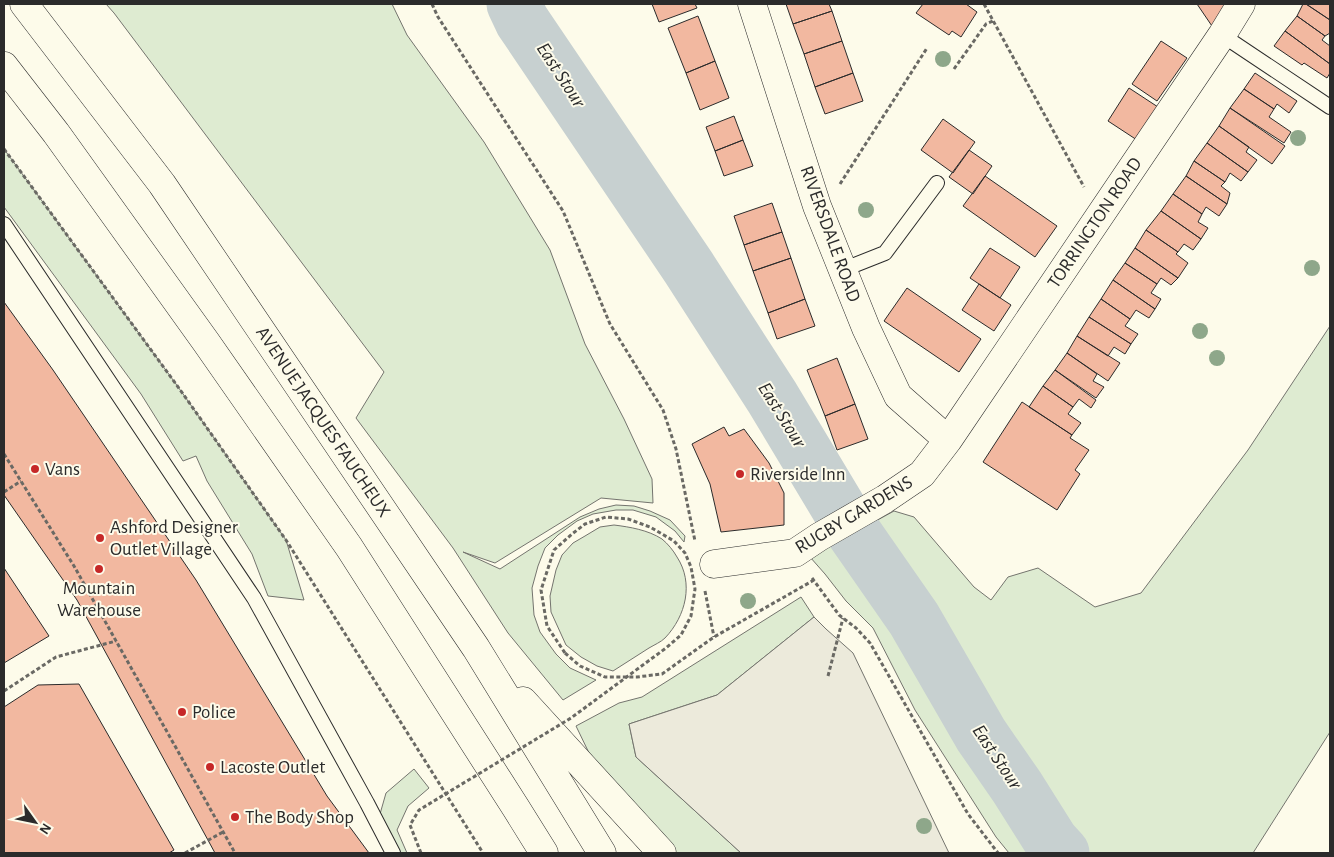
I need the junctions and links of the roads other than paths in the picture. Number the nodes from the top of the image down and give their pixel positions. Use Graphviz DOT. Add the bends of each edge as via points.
graph roads {
  1 [pos="24,4"];
  2 [pos="752,4"];
  3 [pos="1241,4"];
  4 [pos="1222,35"];
  5 [pos="4,66"];
  6 [pos="1330,107"];
  7 [pos="937,183"];
  8 [pos="4,224"];
  9 [pos="842,270"];
  10 [pos="948,440"];
  11 [pos="714,564"];
  12 [pos="476,648"];
  13 [pos="393,853"];
  14 [pos="544,853"];
  15 [pos="602,853"];
  16 [pos="662,853"];
  1 -- 12 [label="main road, AVENUE JACQUES FAUCHEUX" via="162,184"];
  2 -- 9 [label="main road, RIVERSDALE ROAD" via="817,206"];
  3 -- 4 [label="main road, TORRINGTON ROAD"];
  4 -- 6 [label="lane"];
  4 -- 10 [label="main road, TORRINGTON ROAD"];
  5 -- 14 [label="main road" via="189,318 349,547"];
  7 -- 9 [label="lane" via="885,253"];
  8 -- 13 [label="lane" via="254,598"];
  9 -- 10 [label="main road, RIVERSDALE ROAD" via="898,396"];
  10 -- 11 [label="main road, RUGBY GARDENS" via="922,474 795,553"];
  12 -- 15 [label="main road, AVENUE JACQUES FAUCHEUX"];
  12 -- 16 [label="main road"];
}
